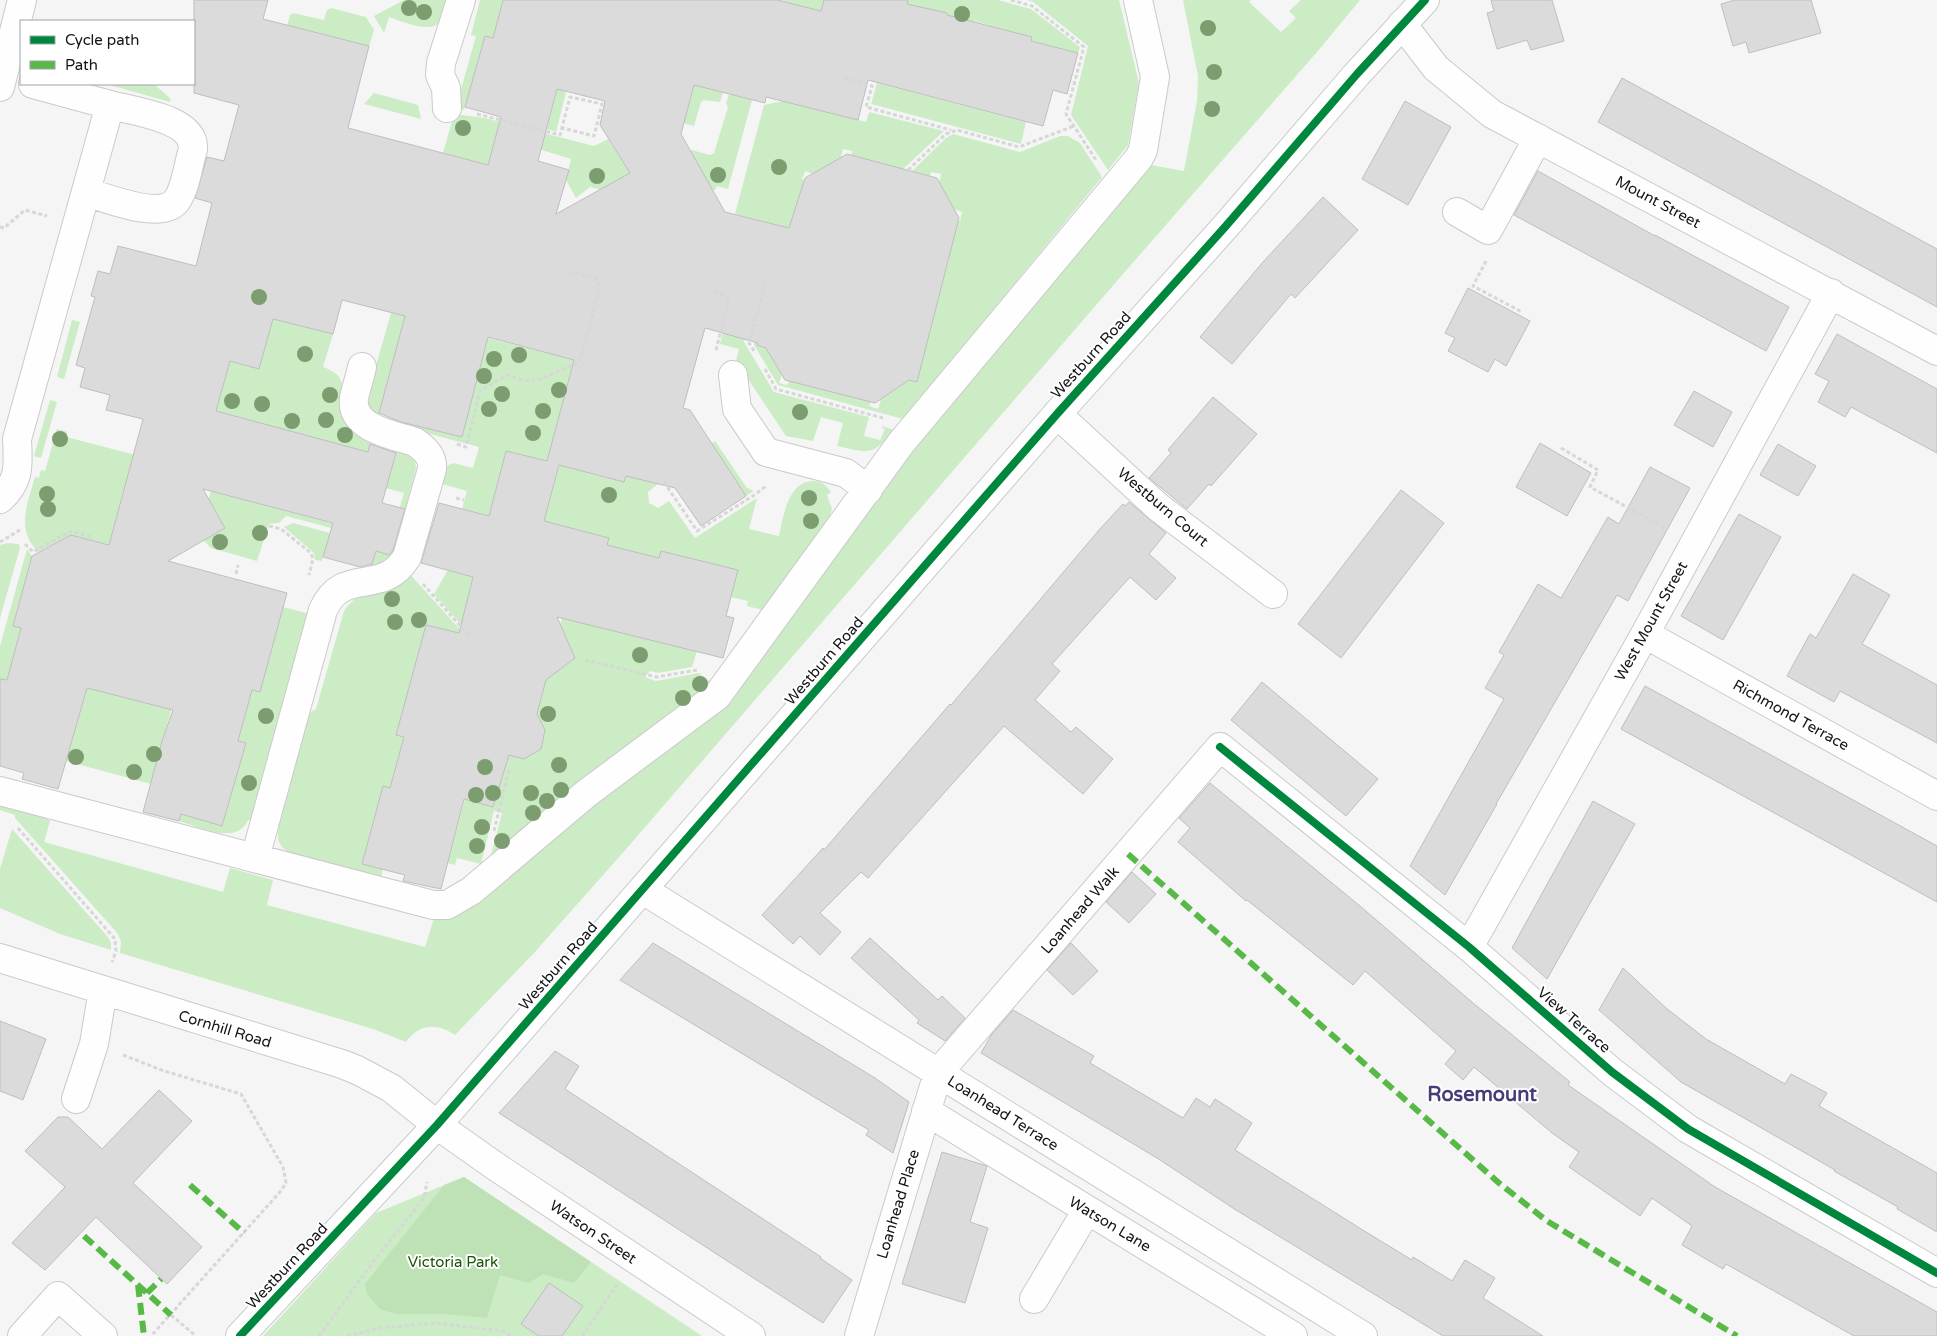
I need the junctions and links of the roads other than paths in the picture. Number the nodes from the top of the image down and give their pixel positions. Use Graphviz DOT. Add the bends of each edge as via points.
graph roads {
  1 [pos="22,0"];
  2 [pos="461,0"];
  3 [pos="1138,0"];
  4 [pos="1426,0"];
  5 [pos="1402,24"];
  6 [pos="8,81"];
  7 [pos="36,85"];
  8 [pos="110,105"];
  9 [pos="447,108"];
  10 [pos="1538,138"];
  11 [pos="86,192"];
  12 [pos="1457,212"];
  13 [pos="1830,293"];
  14 [pos="1937,351"];
  15 [pos="362,367"];
  16 [pos="733,375"];
  17 [pos="1057,414"];
  18 [pos="868,490"];
  19 [pos="0,498"];
  20 [pos="1273,594"];
  21 [pos="1645,634"];
  22 [pos="1220,747"];
  23 [pos="0,792"];
  24 [pos="1937,796"];
  25 [pos="255,858"];
  26 [pos="643,890"];
  27 [pos="1469,947"];
  28 [pos="0,958"];
  29 [pos="103,990"];
  30 [pos="938,1073"];
  31 [pos="76,1099"];
  32 [pos="926,1111"];
  33 [pos="437,1125"];
  34 [pos="1087,1210"];
  35 [pos="1937,1273"];
  36 [pos="1034,1300"];
  37 [pos="22,1336"];
  38 [pos="103,1336"];
  39 [pos="240,1336"];
  40 [pos="751,1336"];
  41 [pos="859,1336"];
  42 [pos="1293,1336"];
  43 [pos="1363,1336"];
  1 -- 6 [label="street"];
  2 -- 9 [label="street" via="441,63 440,75 446,88"];
  3 -- 18 [label="street" via="1156,77 1142,153 901,443"];
  4 -- 5 [label="street, Westburn Road"];
  5 -- 10 [label="street, Mount Street" via="1436,68 1492,114"];
  5 -- 17 [label="street, Westburn Road"];
  7 -- 8 [label="street"];
  8 -- 11 [label="street"];
  8 -- 11 [label="street" via="173,122 188,133 193,149 181,191 168,208 155,210"];
  10 -- 12 [label="street" via="1488,230"];
  10 -- 13 [label="street, Mount Street"];
  11 -- 19 [label="street" via="18,439 18,471 11,487"];
  13 -- 14 [label="street, Mount Street"];
  13 -- 21 [label="street, West Mount Street"];
  15 -- 25 [label="street" via="354,400 357,415 366,425 416,442 428,454 432,469 408,556 403,563 383,578 343,586 326,602"];
  16 -- 18 [label="street" via="737,409 766,452 846,473"];
  17 -- 20 [label="street, Westburn Court" via="1158,507"];
  17 -- 26 [label="street, Westburn Road"];
  18 -- 25 [label="street" via="717,696 587,793 457,901 433,905"];
  21 -- 24 [label="street, Richmond Terrace"];
  21 -- 27 [label="street, West Mount Street"];
  22 -- 27 [label="street, View Terrace"];
  22 -- 30 [label="street, Loanhead Walk"];
  23 -- 25 [label="street"];
  26 -- 30 [label="street, Loanhead Terrace"];
  26 -- 33 [label="street, Westburn Road"];
  27 -- 35 [label="street, View Terrace" via="1612,1072 1688,1129"];
  28 -- 29 [label="street, Cornhill Road"];
  29 -- 31 [label="street" via="94,1044"];
  29 -- 33 [label="street, Cornhill Road" via="356,1070 391,1088"];
  30 -- 32 [label="street, Loanhead Place"];
  30 -- 43 [label="street, Loanhead Terrace"];
  32 -- 34 [label="street, Watson Lane"];
  32 -- 41 [label="street, Loanhead Place"];
  33 -- 39 [label="street, Westburn Road"];
  33 -- 40 [label="street, Watson Street"];
  34 -- 36 [label="street"];
  34 -- 42 [label="street, Watson Lane"];
  37 -- 38 [label="street" via="58,1296"];
}
